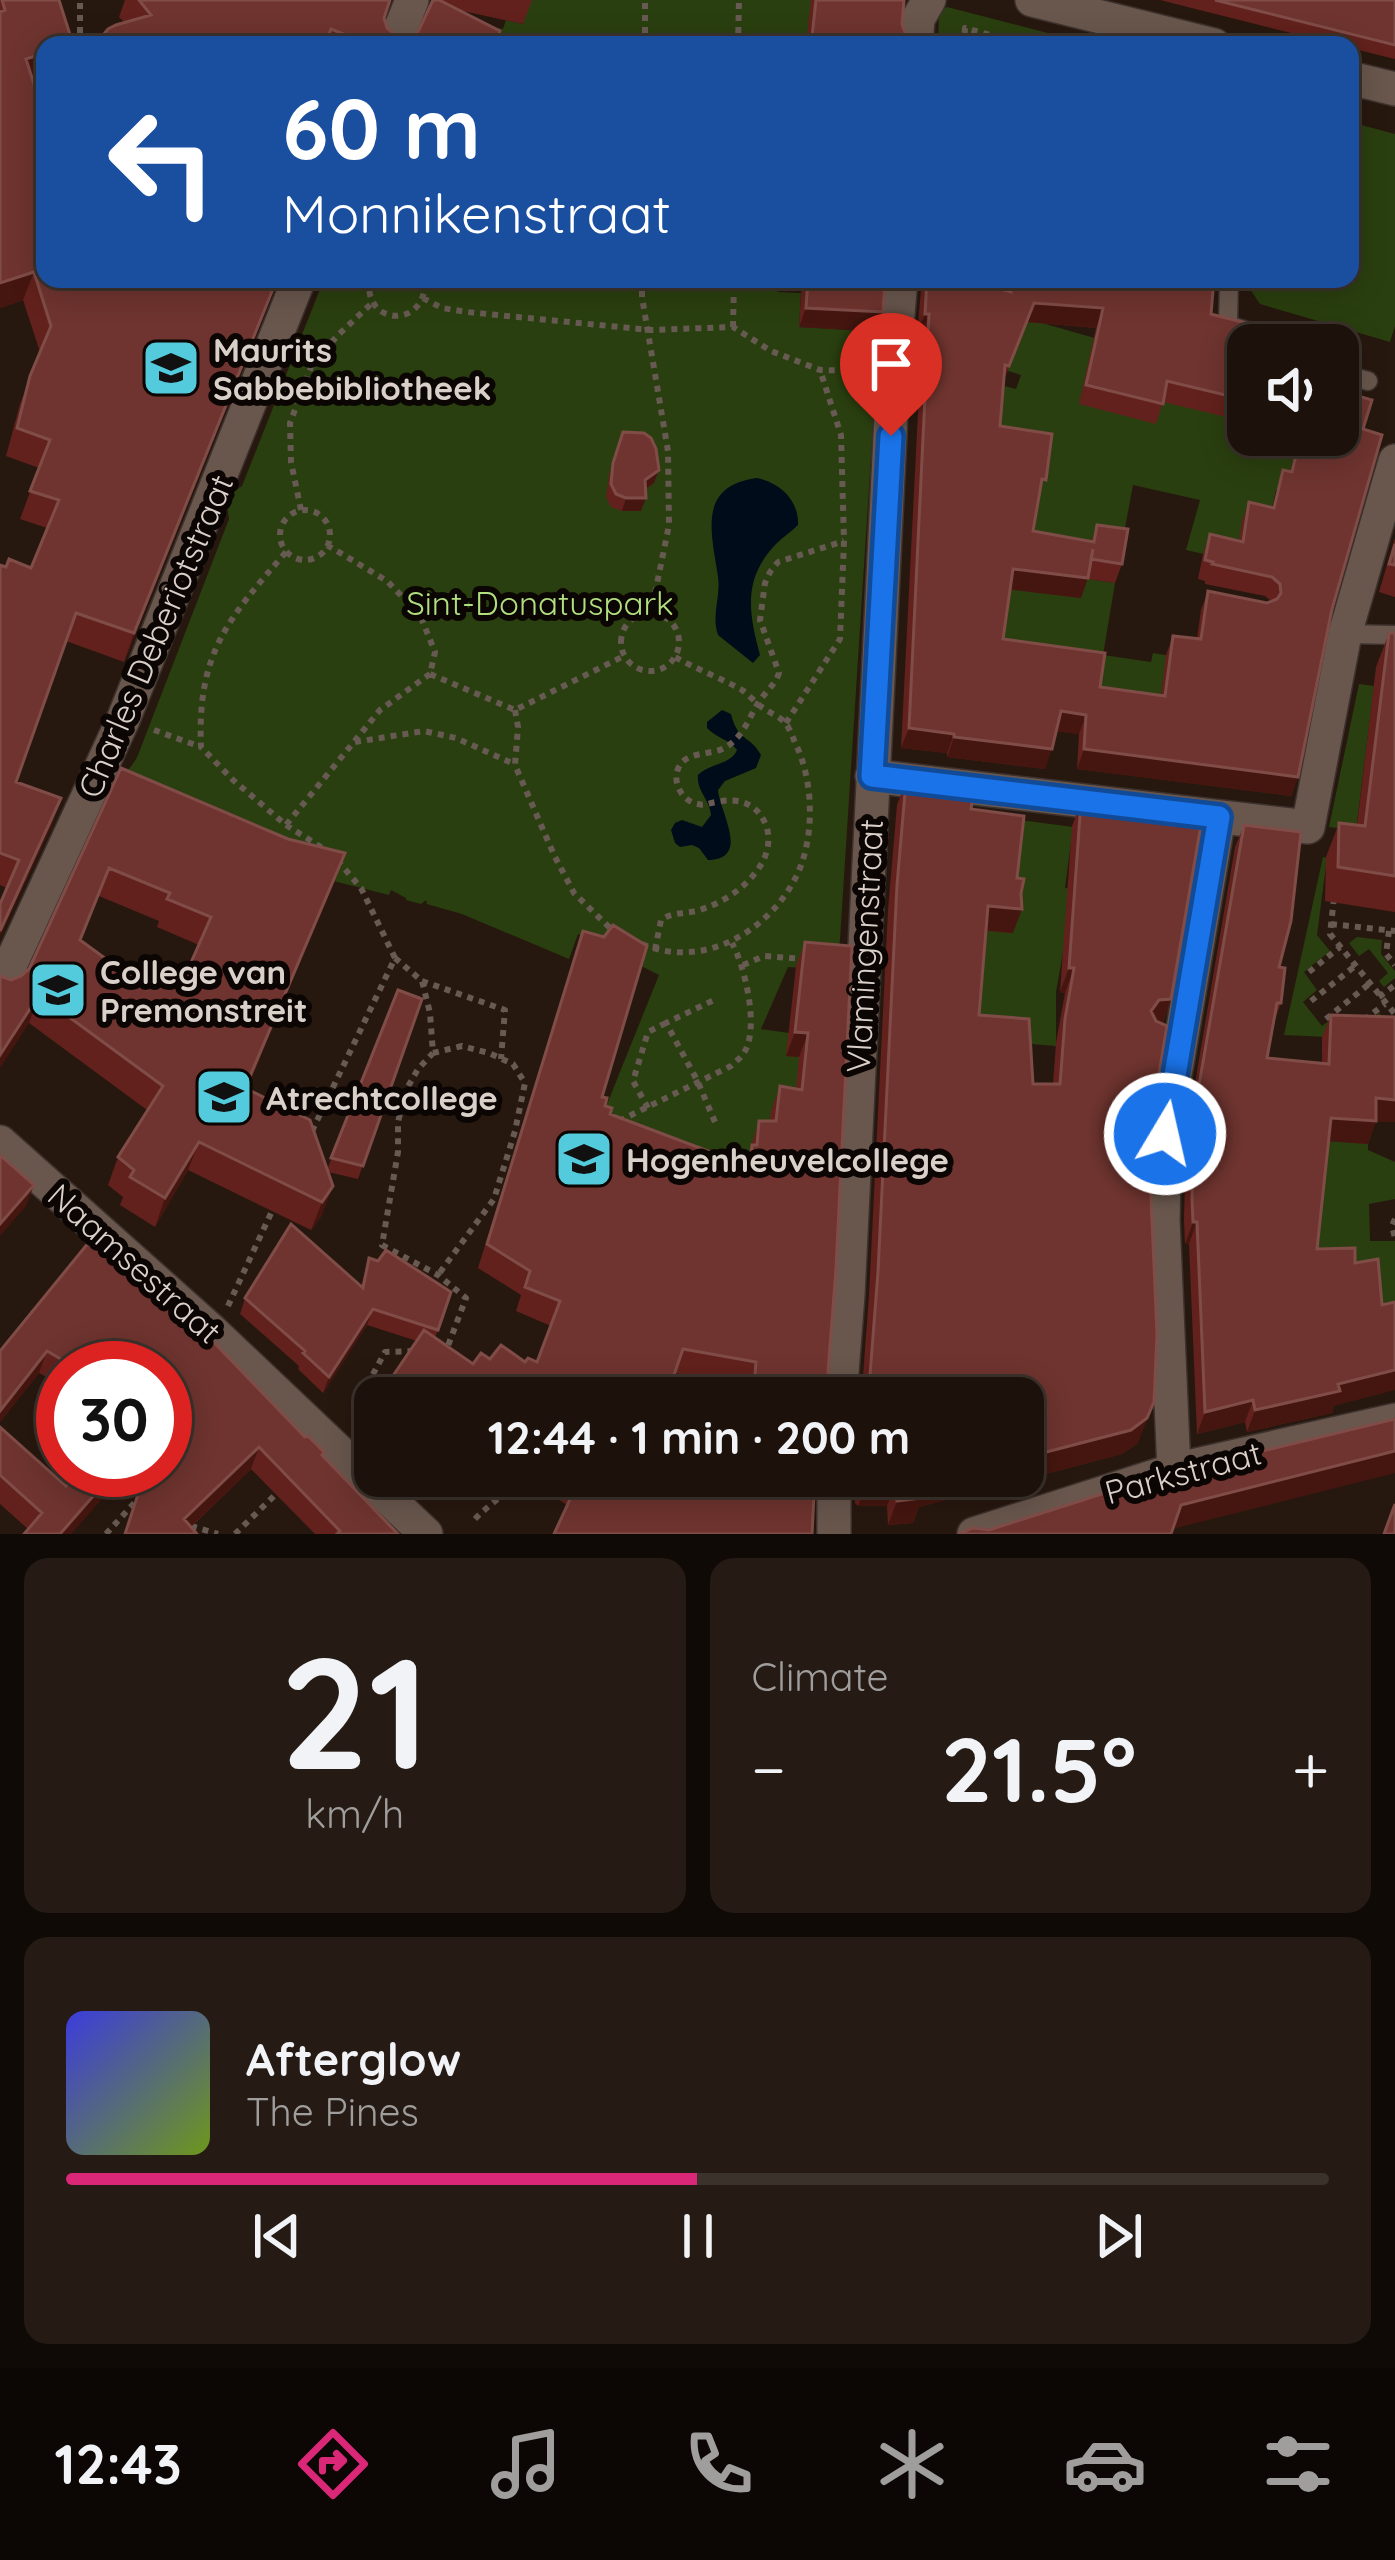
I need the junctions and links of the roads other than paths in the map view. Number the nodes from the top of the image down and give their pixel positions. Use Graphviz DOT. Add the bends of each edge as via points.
graph roads {
  1 [pos="412,0"];
  2 [pos="928,0"];
  3 [pos="1032,0"];
  4 [pos="398,36"];
  5 [pos="917,36"];
  6 [pos="1178,36"];
  7 [pos="1359,80"];
  8 [pos="1395,89"];
  9 [pos="295,288"];
  10 [pos="900,288"];
  11 [pos="1229,288"];
  12 [pos="1228,324"];
  13 [pos="1359,379"];
  14 [pos="1367,381"];
  15 [pos="1395,461"];
  16 [pos="1340,627"];
  17 [pos="1395,635"];
  18 [pos="872,776"];
  19 [pos="1219,817"];
  20 [pos="0,987"];
  21 [pos="0,1142"];
  22 [pos="842,1377"];
  23 [pos="1395,1420"];
  24 [pos="1174,1470"];
  25 [pos="834,1497"];
  26 [pos="426,1534"];
  27 [pos="834,1534"];
  28 [pos="974,1534"];
  1 -- 4 [label="street"];
  2 -- 5 [label="street"];
  3 -- 6 [label="street"];
  7 -- 8 [label="street"];
  9 -- 20 [label="street, Charles Deberiotstraat" via="123,720"];
  10 -- 18 [label="street, Vlamingenstraat"];
  11 -- 12 [label="lane"];
  13 -- 14 [label="lane"];
  15 -- 16 [label="street"];
  16 -- 17 [label="lane"];
  16 -- 19 [label="street" via="1307,826"];
  18 -- 19 [label="street"];
  18 -- 22 [label="street, Vlamingenstraat"];
  19 -- 24 [label="street" via="1168,1038 1163,1198"];
  21 -- 26 [label="street, Naamsestraat"];
  23 -- 24 [label="street, Parkstraat"];
  24 -- 28 [label="street, Parkstraat"];
  25 -- 27 [label="street"];
}
